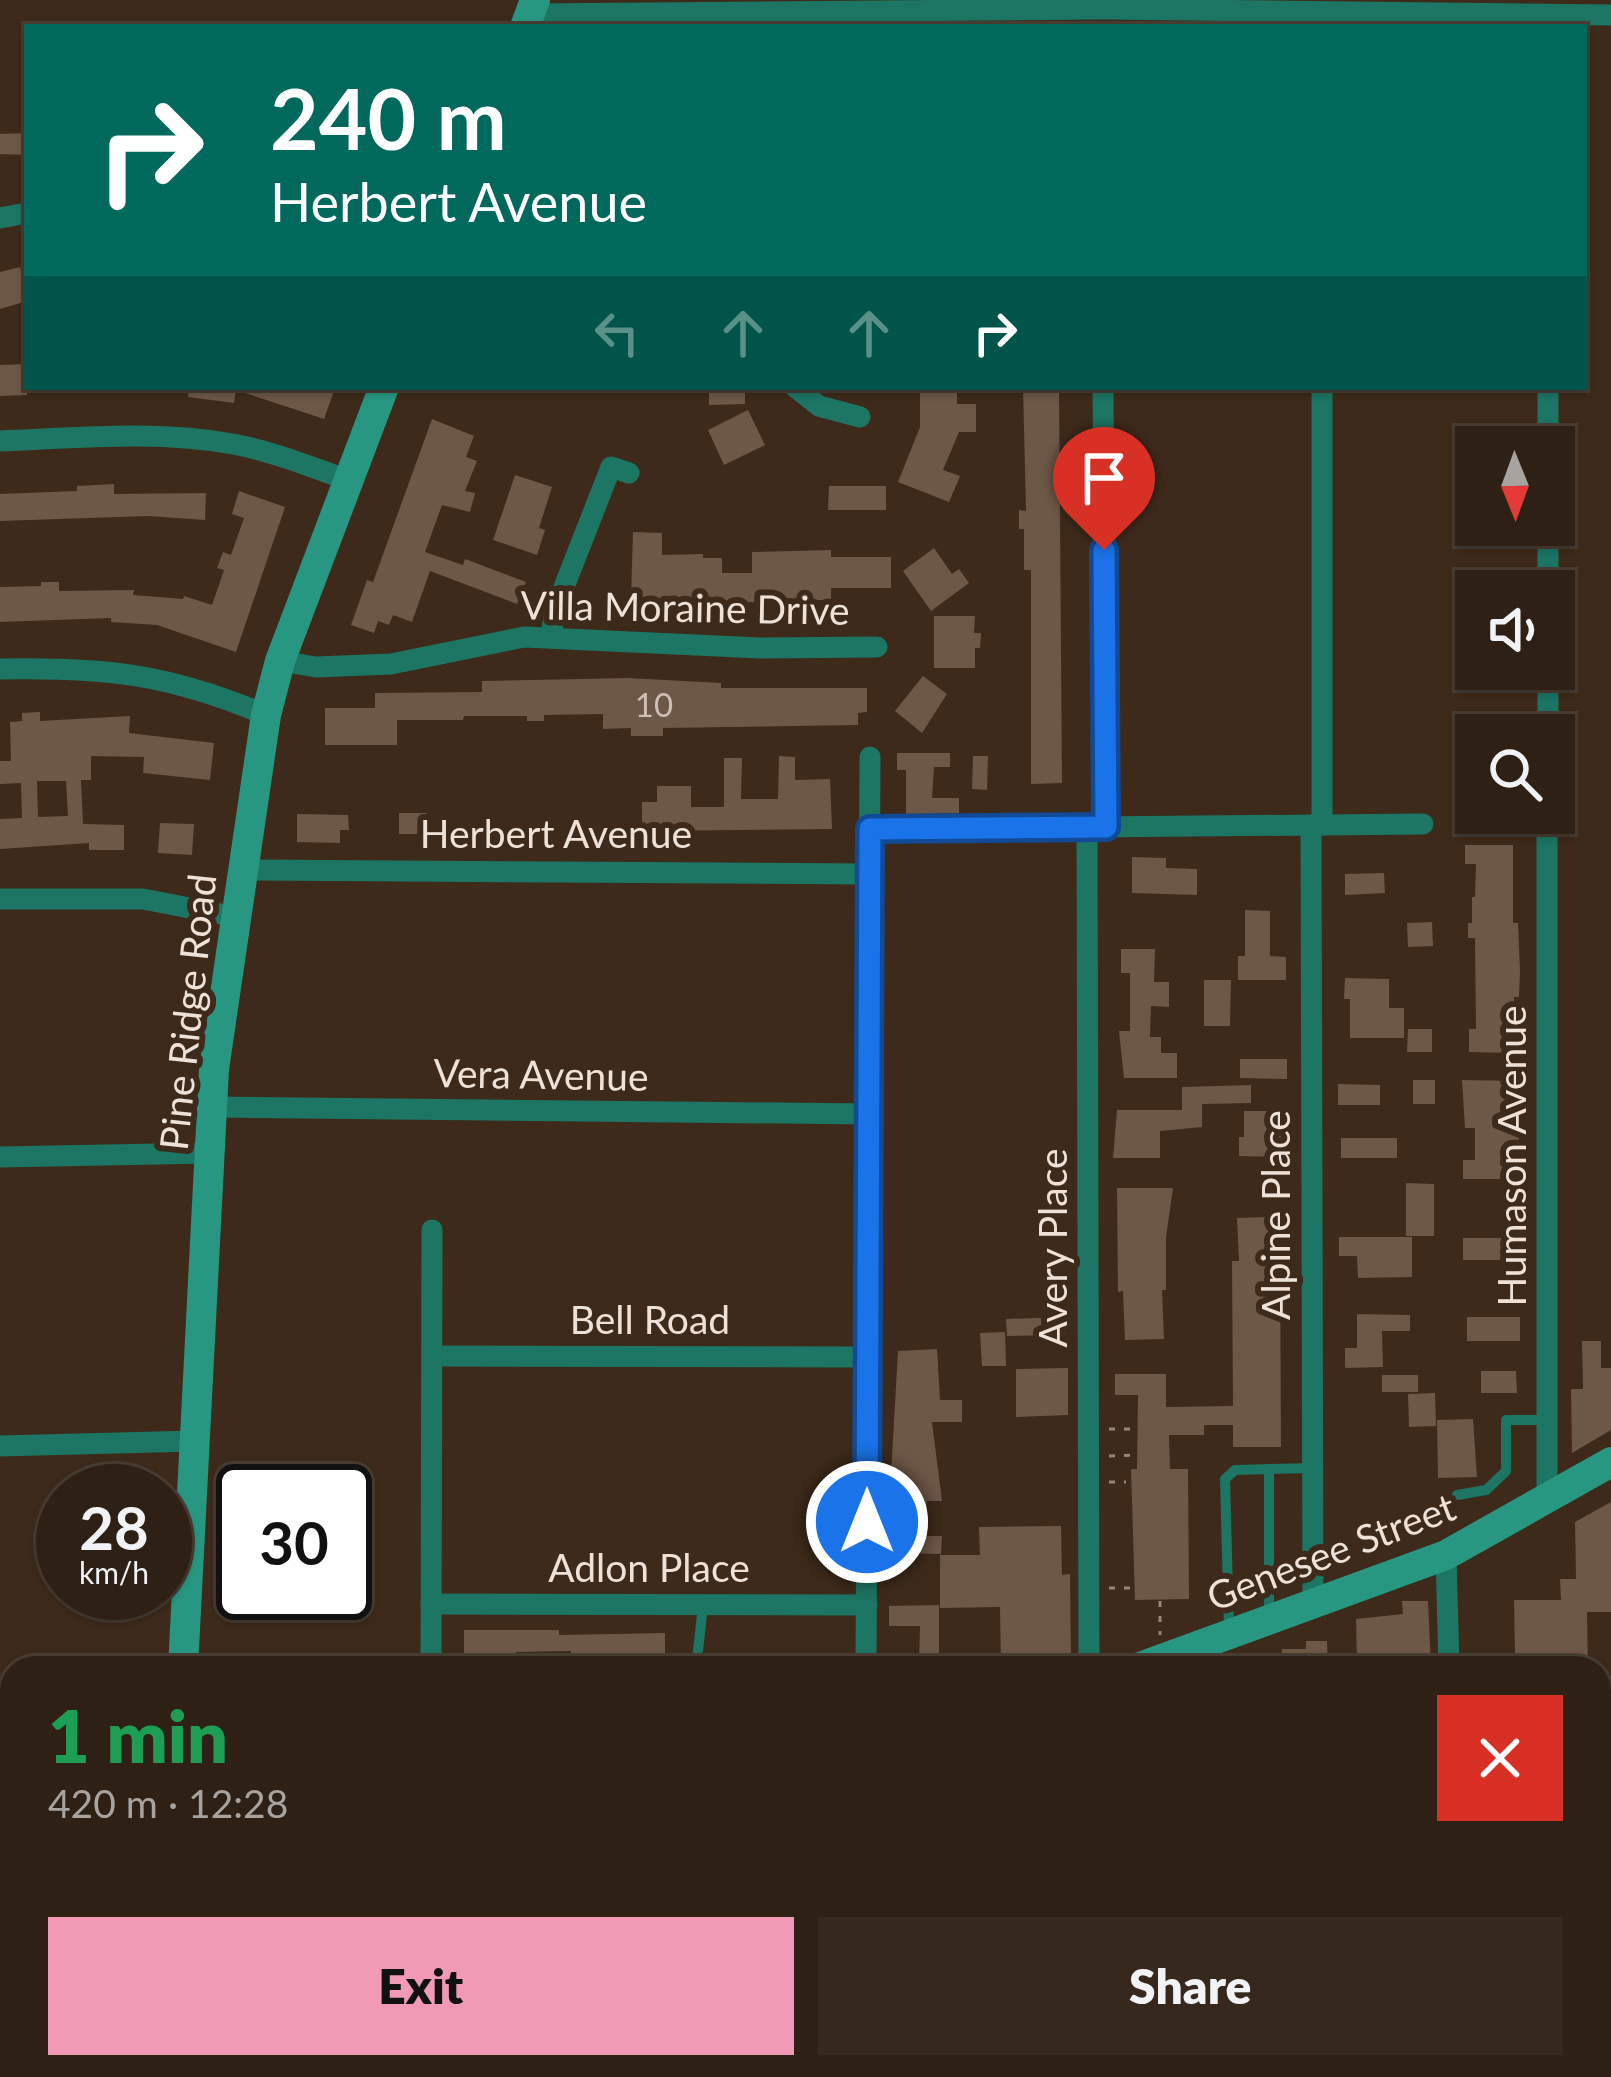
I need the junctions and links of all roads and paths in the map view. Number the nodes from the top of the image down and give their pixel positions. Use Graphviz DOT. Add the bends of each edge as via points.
graph roads {
  1 [pos="965,5"];
  2 [pos="837,7"];
  3 [pos="1102,12"];
  4 [pos="530,14"];
  5 [pos="1611,15"];
  6 [pos="1320,19"];
  7 [pos="688,20"];
  8 [pos="1548,21"];
  9 [pos="383,390"];
  10 [pos="799,390"];
  11 [pos="1103,390"];
  12 [pos="1322,390"];
  13 [pos="1548,390"];
  14 [pos="860,417"];
  15 [pos="1548,426"];
  16 [pos="0,441"];
  17 [pos="629,473"];
  18 [pos="348,480"];
  19 [pos="551,637"];
  20 [pos="877,647"];
  21 [pos="280,661"];
  22 [pos="0,669"];
  23 [pos="266,715"];
  24 [pos="870,758"];
  25 [pos="1423,824"];
  26 [pos="1317,825"];
  27 [pos="1097,827"];
  28 [pos="870,829"];
  29 [pos="1547,834"];
  30 [pos="242,870"];
  31 [pos="870,874"];
  32 [pos="0,898"];
  33 [pos="236,917"];
  34 [pos="213,1107"];
  35 [pos="869,1114"];
  36 [pos="210,1153"];
  37 [pos="0,1157"];
  38 [pos="432,1231"];
  39 [pos="432,1355"];
  40 [pos="868,1358"];
  41 [pos="1547,1420"];
  42 [pos="1102,1429"];
  43 [pos="1133,1429"];
  44 [pos="195,1441"];
  45 [pos="0,1446"];
  46 [pos="1135,1455"];
  47 [pos="1102,1456"];
  48 [pos="1611,1462"];
  49 [pos="1313,1468"];
  50 [pos="1269,1469"];
  51 [pos="1126,1481"];
  52 [pos="1102,1482"];
  53 [pos="1486,1490"];
  54 [pos="1457,1495"];
  55 [pos="1547,1499"];
  56 [pos="1498,1513"];
  57 [pos="1447,1556"];
  58 [pos="1338,1559"];
  59 [pos="1354,1561"];
  60 [pos="1103,1588"];
  61 [pos="1132,1588"];
  62 [pos="1160,1601"];
  63 [pos="431,1604"];
  64 [pos="704,1604"];
  65 [pos="1313,1604"];
  66 [pos="867,1605"];
  67 [pos="1268,1620"];
  68 [pos="1229,1634"];
  69 [pos="1160,1636"];
  70 [pos="184,1656"];
  71 [pos="431,1656"];
  72 [pos="698,1656"];
  73 [pos="866,1656"];
  74 [pos="1089,1656"];
  75 [pos="1197,1656"];
  76 [pos="1449,1656"];
  1 -- 2 [label="street"];
  1 -- 3 [label="street"];
  2 -- 7 [label="street"];
  3 -- 6 [label="street"];
  4 -- 7 [label="street"];
  5 -- 8 [label="street"];
  6 -- 8 [label="street"];
  9 -- 18 [label="street, Pine Ridge Road"];
  10 -- 14 [label="street" via="819,406"];
  11 -- 27 [label="street, Avery Place"];
  12 -- 26 [label="street, Alpine Place"];
  13 -- 15 [label="street"];
  16 -- 18 [label="street" via="206,440"];
  17 -- 19 [label="street" via="611,467"];
  18 -- 21 [label="street, Pine Ridge Road"];
  19 -- 20 [label="street, Villa Moraine Drive"];
  19 -- 21 [label="street, Villa Moraine Drive" via="391,664"];
  21 -- 23 [label="street, Pine Ridge Road"];
  22 -- 23 [label="street" via="124,671"];
  23 -- 30 [label="street, Pine Ridge Road"];
  24 -- 28 [label="street"];
  25 -- 26 [label="street"];
  26 -- 27 [label="street"];
  26 -- 49 [label="street, Alpine Place"];
  27 -- 28 [label="street"];
  27 -- 74 [label="street, Avery Place"];
  28 -- 31 [label="street"];
  29 -- 41 [label="street, Humason Avenue"];
  30 -- 31 [label="street, Herbert Avenue"];
  30 -- 33 [label="street, Pine Ridge Road"];
  31 -- 35 [label="street"];
  32 -- 33 [label="street" via="124,898"];
  33 -- 34 [label="street, Pine Ridge Road"];
  34 -- 35 [label="street, Vera Avenue"];
  34 -- 36 [label="street, Pine Ridge Road"];
  35 -- 40 [label="street"];
  36 -- 37 [label="street"];
  36 -- 44 [label="street, Pine Ridge Road"];
  38 -- 39 [label="street"];
  39 -- 40 [label="street, Bell Road"];
  39 -- 63 [label="street"];
  40 -- 66 [label="street"];
  41 -- 53 [label="lane" via="1506,1420 1506,1471"];
  41 -- 55 [label="street, Humason Avenue"];
  42 -- 43 [label="path"];
  44 -- 45 [label="street"];
  44 -- 70 [label="street, Pine Ridge Road"];
  46 -- 47 [label="path"];
  48 -- 55 [label="street, Genesee Street"];
  49 -- 50 [label="lane"];
  49 -- 65 [label="street, Alpine Place"];
  50 -- 67 [label="lane"];
  50 -- 68 [label="lane" via="1235,1470 1225,1479"];
  51 -- 52 [label="path"];
  53 -- 54 [label="lane"];
  53 -- 56 [label="lane"];
  55 -- 56 [label="street, Genesee Street"];
  56 -- 57 [label="street, Genesee Street"];
  57 -- 65 [label="street, Genesee Street"];
  57 -- 76 [label="street"];
  58 -- 59 [label="path, Genesee Street"];
  60 -- 61 [label="path"];
  62 -- 69 [label="path"];
  63 -- 64 [label="street, Adlon Place"];
  63 -- 71 [label="street"];
  64 -- 66 [label="street, Adlon Place"];
  64 -- 72 [label="lane"];
  65 -- 67 [label="street, Genesee Street"];
  66 -- 73 [label="street"];
  67 -- 68 [label="street, Genesee Street"];
  68 -- 75 [label="street, Genesee Street"];
}
